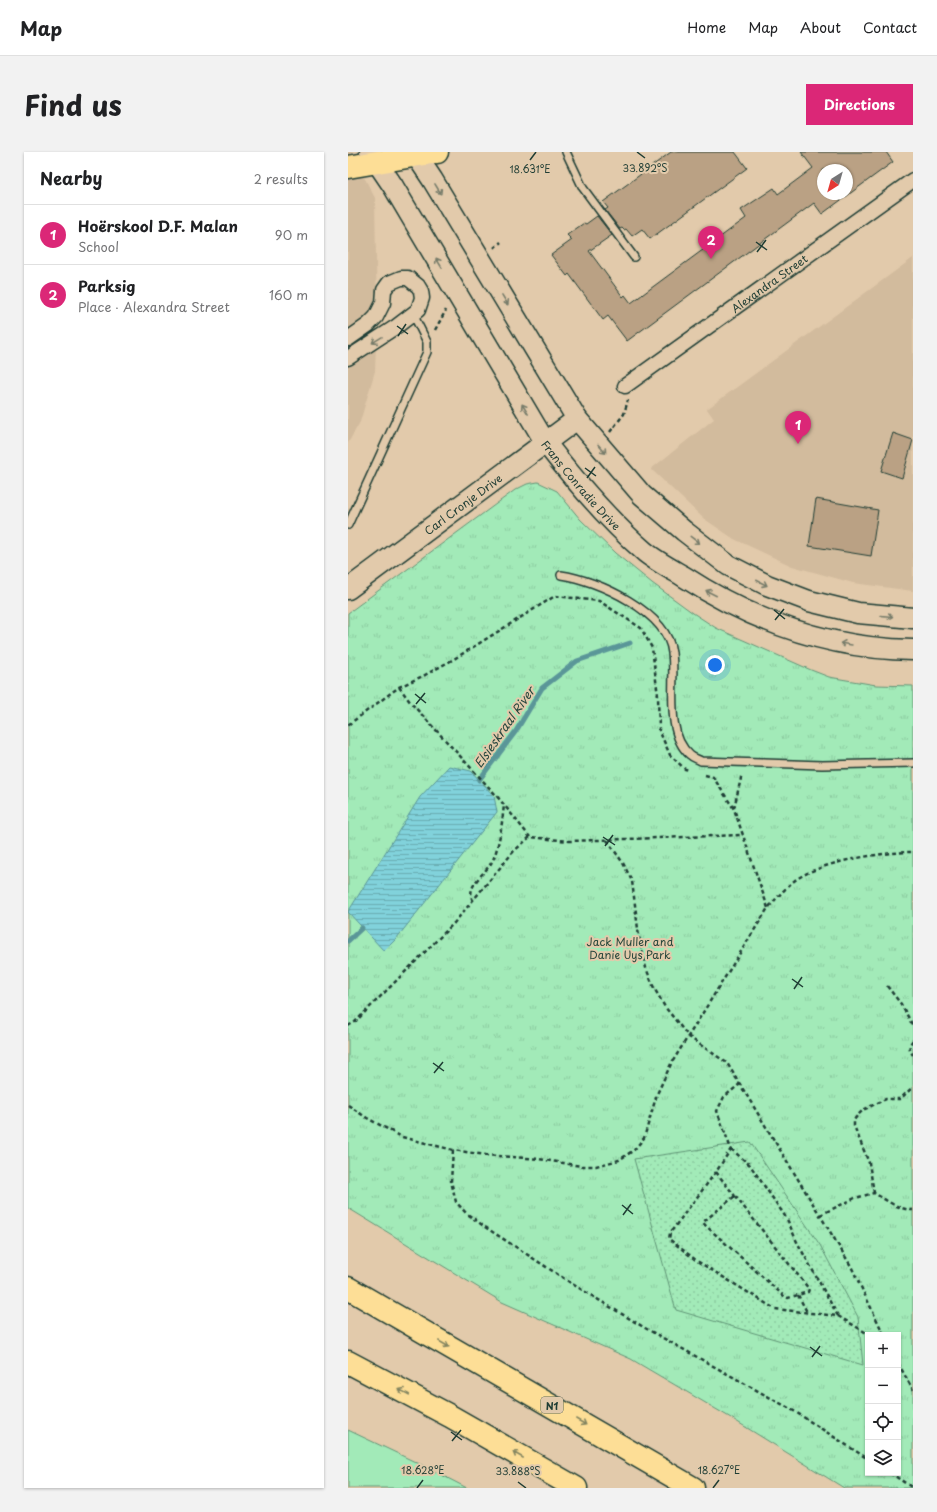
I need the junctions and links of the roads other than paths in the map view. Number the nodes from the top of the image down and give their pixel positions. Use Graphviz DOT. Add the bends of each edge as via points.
graph roads {
  1 [pos="566,152"];
  2 [pos="423,153"];
  3 [pos="374,157"];
  4 [pos="348,167"];
  5 [pos="913,180"];
  6 [pos="634,257"];
  7 [pos="413,314"];
  8 [pos="348,339"];
  9 [pos="348,358"];
  10 [pos="625,386"];
  11 [pos="577,419"];
  12 [pos="545,442"];
  13 [pos="348,525"];
  14 [pos="561,575"];
  15 [pos="348,589"];
  16 [pos="913,618"];
  17 [pos="913,650"];
  18 [pos="913,763"];
  19 [pos="348,1288"];
  20 [pos="348,1293"];
  21 [pos="410,1324"];
  22 [pos="348,1362"];
  23 [pos="576,1488"];
  24 [pos="693,1488"];
  1 -- 6 [label="lane" via="583,188"];
  2 -- 3 [label="main road"];
  2 -- 11 [label="main road, one-way"];
  3 -- 4 [label="main road"];
  12 -- 3 [label="main road, Frans Conradie Drive, one-way"];
  5 -- 10 [label="street, Alexandra Street"];
  7 -- 8 [label="street" via="421,304 421,291 408,278 395,279 384,290 383,303 376,318"];
  7 -- 9 [label="street, one-way"];
  7 -- 13 [label="lane" via="427,342 427,352"];
  11 -- 12 [label="main road, Carl Cronje Drive"];
  11 -- 16 [label="main road, one-way" via="642,495 728,564 766,586 809,601 858,613"];
  12 -- 15 [label="main road, Carl Cronje Drive"];
  17 -- 12 [label="main road, Frans Conradie Drive, one-way" via="888,650 843,644 797,632 749,613 704,590 646,553 568,471"];
  14 -- 18 [label="lane" via="575,577 627,599 664,630 672,652 672,702 676,731 690,755 701,761 822,765"];
  19 -- 21 [label="main road"];
  20 -- 21 [label="main road, N1"];
  21 -- 24 [label="main road, N1, one-way"];
  23 -- 22 [label="main road, one-way"];
}
